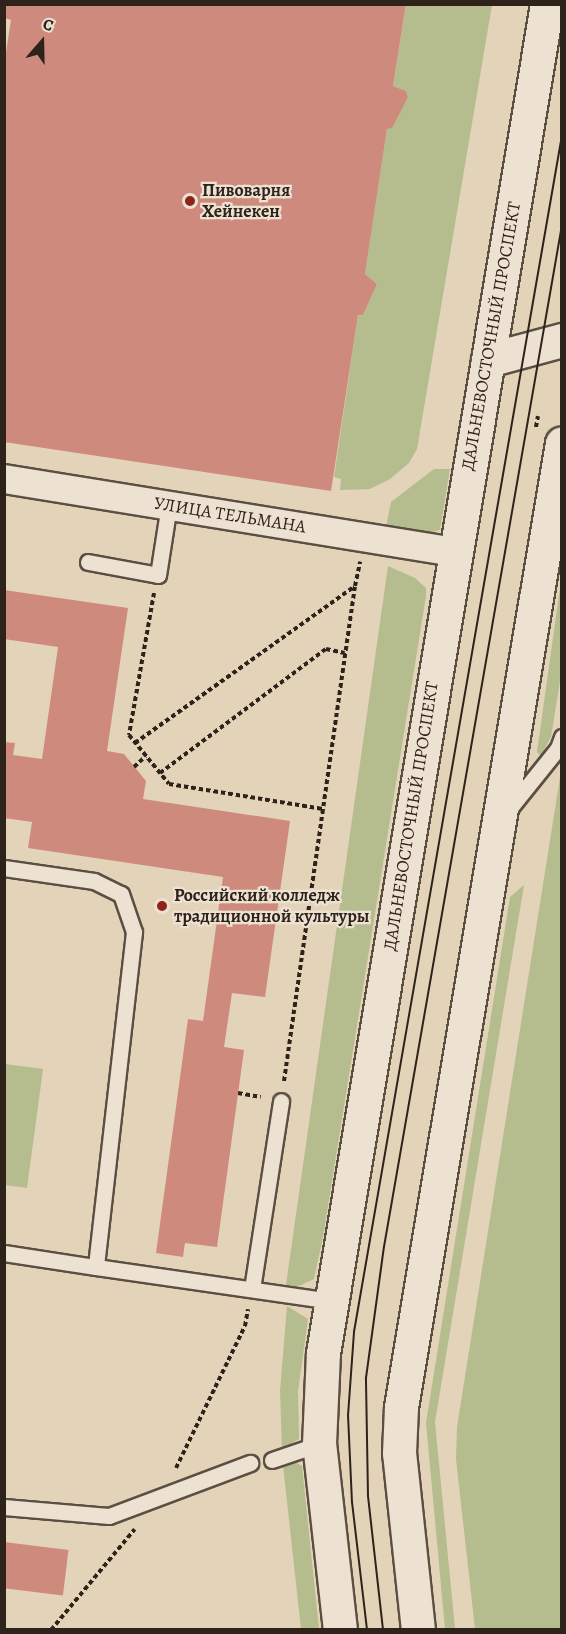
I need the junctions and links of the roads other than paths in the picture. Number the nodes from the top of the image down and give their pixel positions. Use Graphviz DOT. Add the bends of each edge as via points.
graph roads {
  1 [pos="547,4"];
  2 [pos="561,340"];
  3 [pos="488,360"];
  4 [pos="561,362"];
  5 [pos="561,443"];
  6 [pos="4,479"];
  7 [pos="169,505"];
  8 [pos="555,530"];
  9 [pos="454,552"];
  10 [pos="88,562"];
  11 [pos="561,737"];
  12 [pos="499,822"];
  13 [pos="4,868"];
  14 [pos="281,1101"];
  15 [pos="4,1253"];
  16 [pos="96,1267"];
  17 [pos="252,1289"];
  18 [pos="331,1302"];
  19 [pos="320,1444"];
  20 [pos="272,1460"];
  21 [pos="250,1463"];
  22 [pos="4,1507"];
  23 [pos="340,1629"];
  24 [pos="418,1629"];
  1 -- 3 [label="main road, ДАЛЬНЕВОСТОЧНЫЙ ПРОСПЕКТ"];
  2 -- 3 [label="main road"];
  3 -- 4 [label="main road"];
  3 -- 9 [label="main road, ДАЛЬНЕВОСТОЧНЫЙ ПРОСПЕКТ"];
  5 -- 8 [label="main road"];
  6 -- 7 [label="street, УЛИЦА ТЕЛЬМАНА"];
  7 -- 9 [label="street, УЛИЦА ТЕЛЬМАНА"];
  7 -- 10 [label="lane" via="158,575"];
  8 -- 12 [label="main road"];
  9 -- 18 [label="main road, ДАЛЬНЕВОСТОЧНЫЙ ПРОСПЕКТ"];
  11 -- 12 [label="lane" via="558,748"];
  12 -- 24 [label="main road" via="401,1407 399,1453"];
  13 -- 16 [label="lane" via="94,881 121,894 134,932"];
  14 -- 17 [label="lane"];
  15 -- 16 [label="lane"];
  16 -- 17 [label="lane"];
  17 -- 18 [label="lane"];
  18 -- 19 [label="main road, ДАЛЬНЕВОСТОЧНЫЙ ПРОСПЕКТ" via="323,1353"];
  19 -- 20 [label="lane"];
  19 -- 23 [label="main road, ДАЛЬНЕВОСТОЧНЫЙ ПРОСПЕКТ"];
  21 -- 22 [label="lane" via="158,1501 109,1516"];
}
